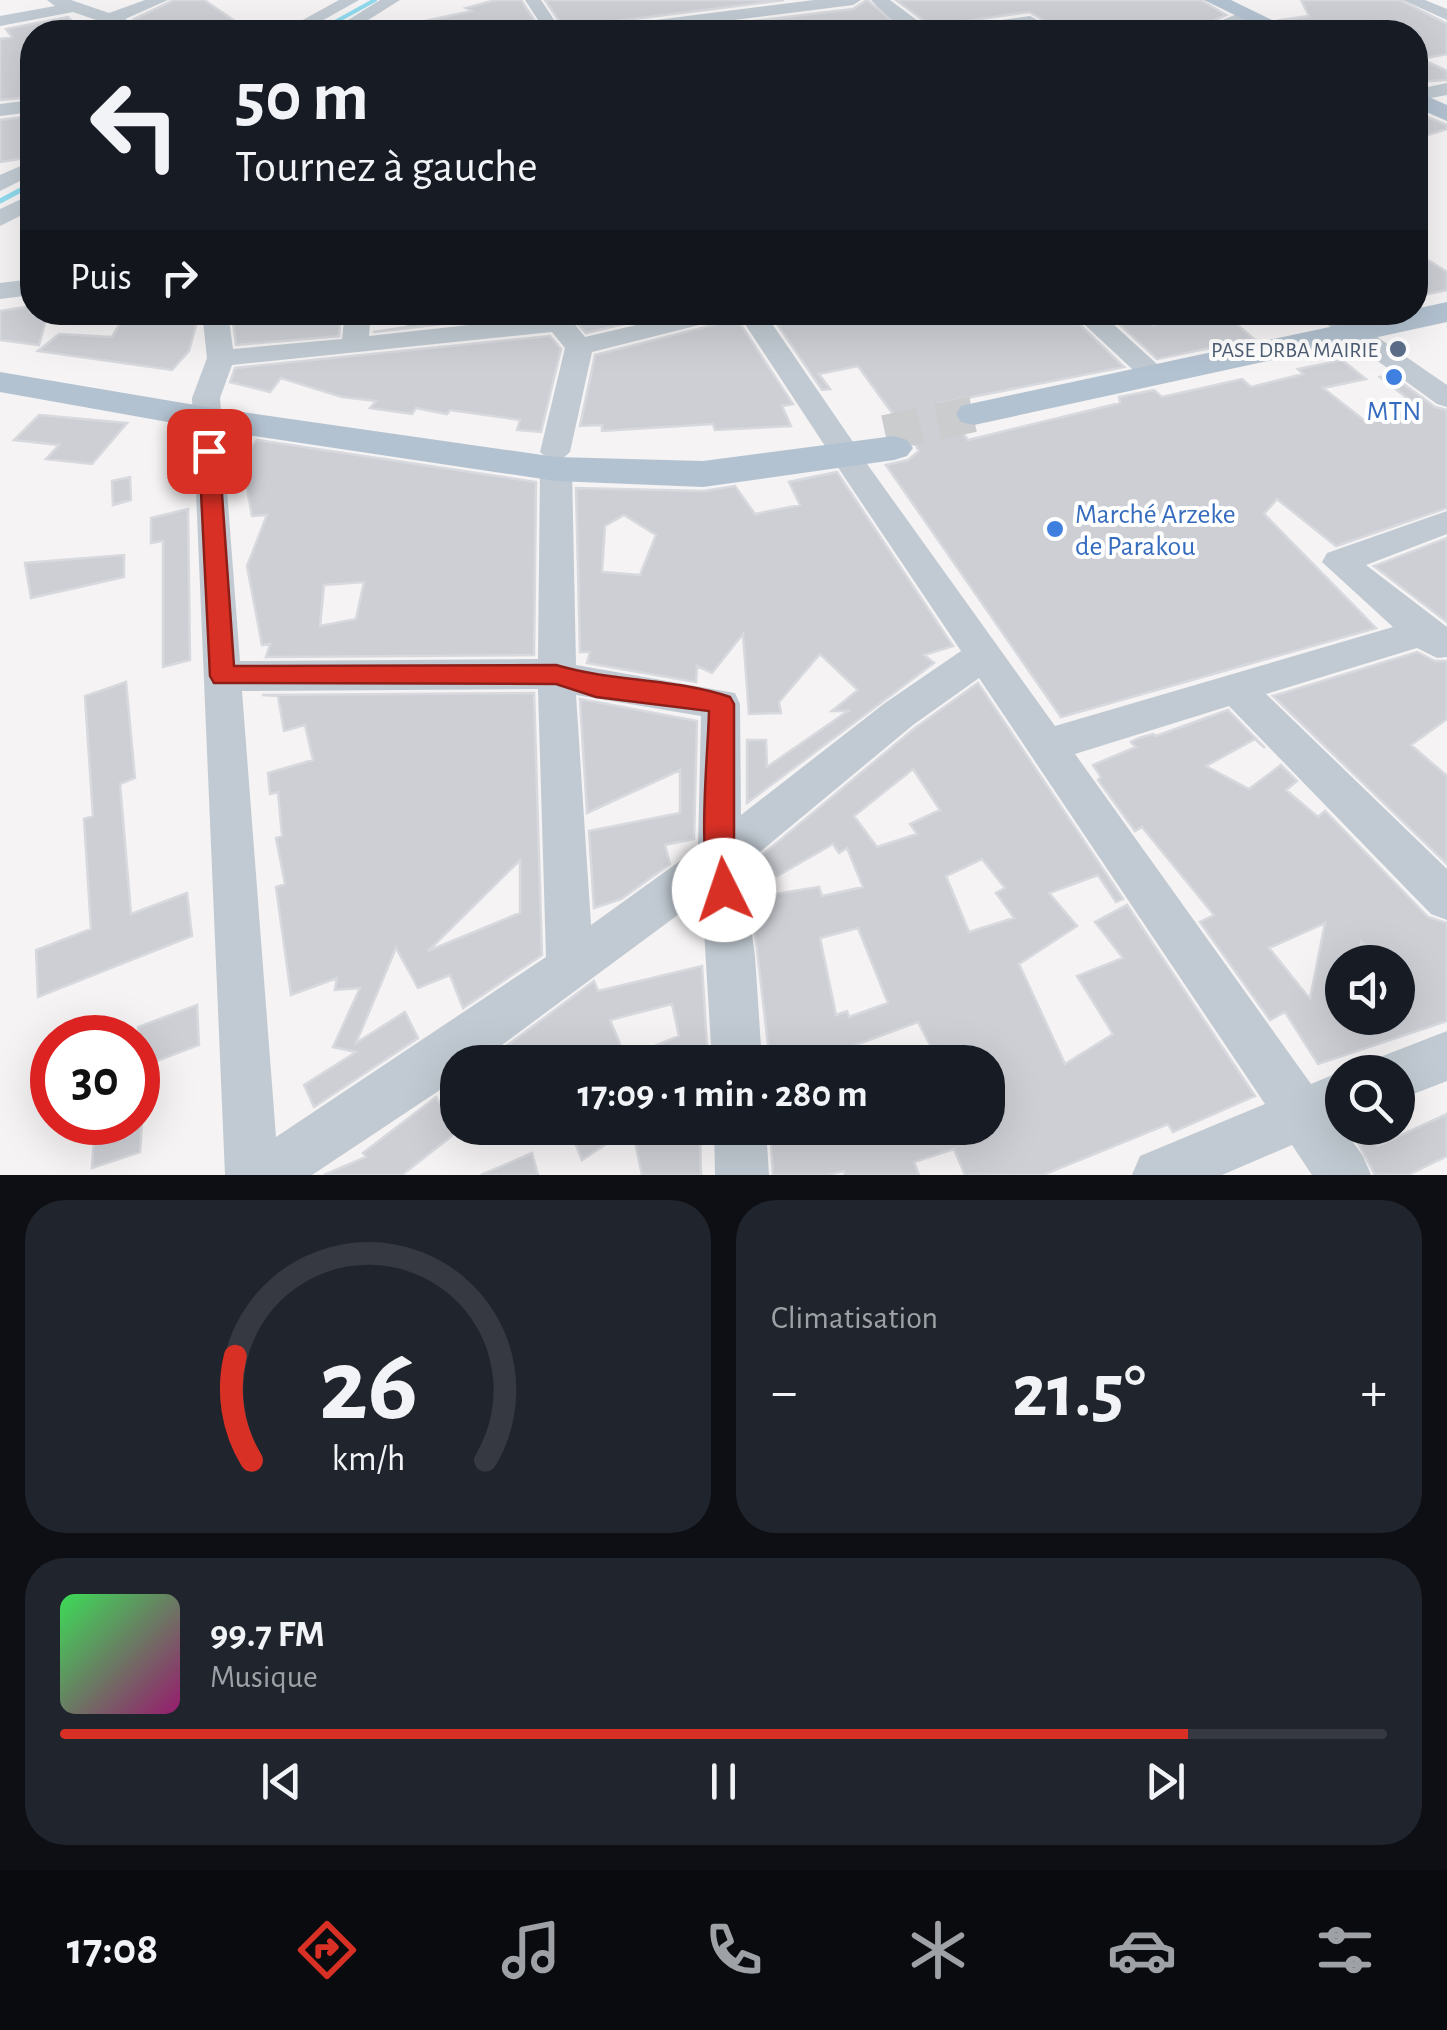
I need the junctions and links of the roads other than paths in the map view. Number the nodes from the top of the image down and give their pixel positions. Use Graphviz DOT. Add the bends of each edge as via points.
graph roads {
  1 [pos="55,0"];
  2 [pos="160,0"];
  3 [pos="351,0"];
  4 [pos="392,0"];
  5 [pos="720,0"];
  6 [pos="853,0"];
  7 [pos="879,0"];
  8 [pos="1412,0"];
  9 [pos="1216,1"];
  10 [pos="1003,2"];
  11 [pos="1254,5"];
  12 [pos="74,7"];
  13 [pos="739,15"];
  14 [pos="1447,15"];
  15 [pos="110,18"];
  16 [pos="115,20"];
  17 [pos="313,20"];
  18 [pos="358,20"];
  19 [pos="698,20"];
  20 [pos="746,20"];
  21 [pos="906,20"];
  22 [pos="1030,20"];
  23 [pos="1225,20"];
  24 [pos="1283,20"];
  25 [pos="0,21"];
  26 [pos="1430,94"];
  27 [pos="1447,114"];
  28 [pos="216,325"];
  29 [pos="357,325"];
  30 [pos="507,325"];
  31 [pos="561,325"];
  32 [pos="672,325"];
  33 [pos="759,325"];
  34 [pos="1099,325"];
  35 [pos="1342,325"];
  36 [pos="1408,325"];
  37 [pos="1447,329"];
  38 [pos="1363,340"];
  39 [pos="355,347"];
  40 [pos="578,347"];
  41 [pos="220,358"];
  42 [pos="0,363"];
  43 [pos="1155,375"];
  44 [pos="0,382"];
  45 [pos="1447,398"];
  46 [pos="206,408"];
  47 [pos="890,441"];
  48 [pos="842,449"];
  49 [pos="555,460"];
  50 [pos="1447,522"];
  51 [pos="1439,643"];
  52 [pos="985,654"];
  53 [pos="556,674"];
  54 [pos="222,676"];
  55 [pos="1234,688"];
  56 [pos="1045,746"];
  57 [pos="720,858"];
  58 [pos="1447,899"];
  59 [pos="570,968"];
  60 [pos="736,1045"];
  61 [pos="1447,1056"];
  62 [pos="1415,1068"];
  63 [pos="1322,1105"];
  64 [pos="741,1145"];
  65 [pos="252,1175"];
  66 [pos="265,1175"];
  67 [pos="742,1175"];
  68 [pos="1159,1175"];
  69 [pos="1344,1175"];
  1 -- 12 [label="street"];
  2 -- 15 [label="street"];
  3 -- 17 [label="street"];
  4 -- 18 [label="street"];
  5 -- 13 [label="street"];
  6 -- 13 [label="street"];
  7 -- 21 [label="street"];
  8 -- 14 [label="street"];
  9 -- 11 [label="main road"];
  10 -- 22 [label="street"];
  11 -- 23 [label="street"];
  11 -- 24 [label="main road"];
  12 -- 15 [label="street"];
  12 -- 25 [label="street"];
  13 -- 19 [label="street"];
  13 -- 20 [label="street"];
  15 -- 16 [label="street"];
  26 -- 27 [label="main road"];
  28 -- 41 [label="street"];
  29 -- 39 [label="street"];
  30 -- 39 [label="street"];
  31 -- 40 [label="street"];
  32 -- 40 [label="street"];
  33 -- 48 [label="street"];
  34 -- 43 [label="street"];
  35 -- 38 [label="street"];
  36 -- 38 [label="main road"];
  37 -- 38 [label="main road"];
  38 -- 43 [label="main road"];
  38 -- 43 [label="main road" via="978,424"];
  38 -- 45 [label="street"];
  39 -- 41 [label="street"];
  40 -- 49 [label="street"];
  41 -- 46 [label="street"];
  42 -- 46 [label="main road"];
  44 -- 46 [label="main road"];
  46 -- 49 [label="main road"];
  46 -- 54 [label="street"];
  47 -- 48 [label="main road"];
  48 -- 49 [label="main road" via="686,476"];
  48 -- 52 [label="street"];
  49 -- 53 [label="street"];
  50 -- 51 [label="street" via="1339,562"];
  51 -- 55 [label="street"];
  52 -- 56 [label="street"];
  52 -- 57 [label="street"];
  53 -- 54 [label="street"];
  53 -- 57 [label="street" via="596,687 721,704"];
  53 -- 59 [label="street"];
  54 -- 65 [label="street"];
  55 -- 56 [label="street"];
  55 -- 58 [label="street"];
  56 -- 63 [label="street"];
  57 -- 59 [label="street"];
  57 -- 60 [label="street"];
  59 -- 66 [label="street"];
  61 -- 62 [label="street"];
  63 -- 68 [label="street"];
  63 -- 69 [label="street"];
  64 -- 67 [label="street"];
}
